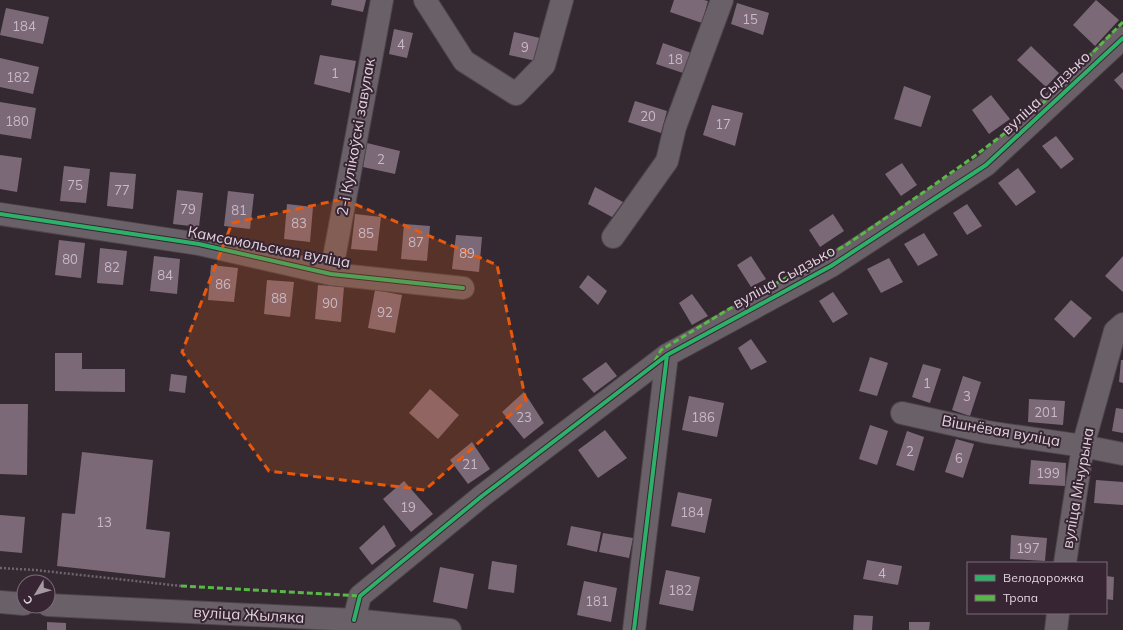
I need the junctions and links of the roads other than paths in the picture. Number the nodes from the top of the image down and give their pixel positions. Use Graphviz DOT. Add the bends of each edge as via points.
graph roads {
  1 [pos="382,0"];
  2 [pos="425,0"];
  3 [pos="562,0"];
  4 [pos="722,0"];
  5 [pos="1123,38"];
  6 [pos="0,214"];
  7 [pos="613,237"];
  8 [pos="331,274"];
  9 [pos="462,288"];
  10 [pos="1123,324"];
  11 [pos="667,355"];
  12 [pos="902,413"];
  13 [pos="1083,446"];
  14 [pos="1123,454"];
  15 [pos="1065,562"];
  16 [pos="0,602"];
  17 [pos="16,603"];
  18 [pos="56,605"];
  19 [pos="1058,614"];
  20 [pos="354,620"];
  21 [pos="450,630"];
  22 [pos="634,630"];
  23 [pos="1056,630"];
  1 -- 8 [label="street, 2-і Кулікоўскі завулак"];
  2 -- 3 [label="street" via="464,61 516,94 544,65"];
  4 -- 7 [label="street" via="675,127 667,161"];
  5 -- 11 [label="street, вуліца Сыдзько" via="986,165 831,266"];
  6 -- 8 [label="street, Камсамольская вуліца" via="200,244"];
  8 -- 9 [label="street, Камсамольская вуліца"];
  10 -- 13 [label="street, вуліца Мічурына" via="1115,331"];
  11 -- 20 [label="street, вуліца Сыдзько" via="482,496 360,596"];
  11 -- 22 [label="street"];
  12 -- 13 [label="street, Вішнёвая вуліца" via="987,432"];
  13 -- 14 [label="street, Вішнёвая вуліца"];
  13 -- 15 [label="street, вуліца Мічурына"];
  16 -- 17 [label="street"];
  18 -- 20 [label="street, вуліца Жыляка"];
  19 -- 23 [label="street"];
  20 -- 21 [label="street, вуліца Жыляка"];
}
